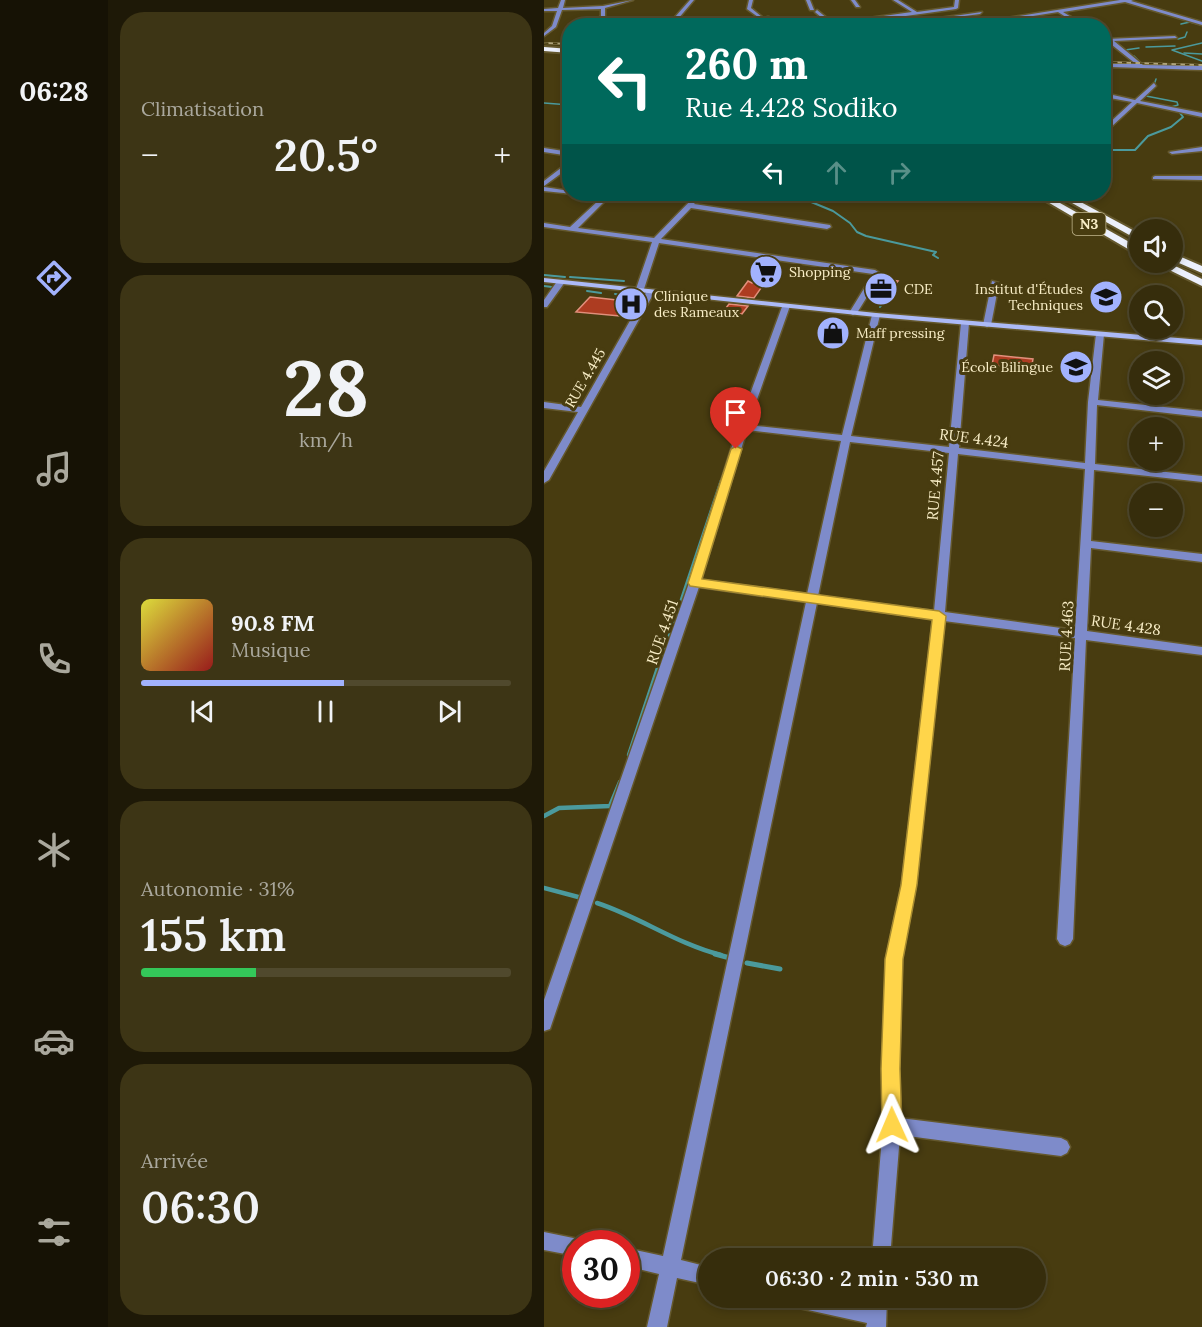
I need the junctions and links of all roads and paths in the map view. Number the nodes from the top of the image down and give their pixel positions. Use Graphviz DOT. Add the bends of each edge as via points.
graph roads {
  1 [pos="563,0"];
  2 [pos="631,0"];
  3 [pos="692,0"];
  4 [pos="751,0"];
  5 [pos="808,0"];
  6 [pos="853,0"];
  7 [pos="895,0"];
  8 [pos="957,0"];
  9 [pos="1123,0"];
  10 [pos="1131,0"];
  11 [pos="859,6"];
  12 [pos="603,7"];
  13 [pos="956,8"];
  14 [pos="560,9"];
  15 [pos="544,10"];
  16 [pos="915,12"];
  17 [pos="1060,12"];
  18 [pos="980,13"];
  19 [pos="600,18"];
  20 [pos="676,18"];
  21 [pos="766,18"];
  22 [pos="824,18"];
  23 [pos="874,18"];
  24 [pos="924,18"];
  25 [pos="942,18"];
  26 [pos="991,18"];
  27 [pos="1012,18"];
  28 [pos="1070,18"];
  29 [pos="1201,24"];
  30 [pos="544,35"];
  31 [pos="1175,37"];
  32 [pos="1111,39"];
  33 [pos="1111,43"];
  34 [pos="561,50"];
  35 [pos="544,51"];
  36 [pos="562,52"];
  37 [pos="1111,65"];
  38 [pos="1141,66"];
  39 [pos="1201,68"];
  40 [pos="1154,85"];
  41 [pos="1111,97"];
  42 [pos="1136,102"];
  43 [pos="1201,115"];
  44 [pos="1111,124"];
  45 [pos="1201,149"];
  46 [pos="544,150"];
  47 [pos="1172,152"];
  48 [pos="562,153"];
  49 [pos="562,169"];
  50 [pos="1155,178"];
  51 [pos="1201,178"];
  52 [pos="544,184"];
  53 [pos="544,189"];
  54 [pos="562,192"];
  55 [pos="602,201"];
  56 [pos="692,201"];
  57 [pos="1050,201"];
  58 [pos="1059,201"];
  59 [pos="1064,201"];
  60 [pos="1073,201"];
  61 [pos="688,205"];
  62 [pos="1086,215"];
  63 [pos="544,225"];
  64 [pos="827,227"];
  65 [pos="573,228"];
  66 [pos="1129,232"];
  67 [pos="655,240"];
  68 [pos="1129,240"];
  69 [pos="1129,247"];
  70 [pos="1183,261"];
  71 [pos="1183,267"];
  72 [pos="1201,270"];
  73 [pos="1181,273"];
  74 [pos="1201,276"];
  75 [pos="544,280"];
  76 [pos="561,282"];
  77 [pos="995,283"];
  78 [pos="1201,283"];
  79 [pos="640,289"];
  80 [pos="651,291"];
  81 [pos="544,305"];
  82 [pos="786,306"];
  83 [pos="853,313"];
  84 [pos="876,315"];
  85 [pos="964,323"];
  86 [pos="987,325"];
  87 [pos="1100,334"];
  88 [pos="1201,343"];
  89 [pos="1093,402"];
  90 [pos="544,405"];
  91 [pos="583,410"];
  92 [pos="1201,414"];
  93 [pos="743,427"];
  94 [pos="846,439"];
  95 [pos="953,451"];
  96 [pos="1091,467"];
  97 [pos="1201,479"];
  98 [pos="544,480"];
  99 [pos="1086,544"];
  100 [pos="1201,558"];
  101 [pos="695,583"];
  102 [pos="814,598"];
  103 [pos="939,616"];
  104 [pos="1081,633"];
  105 [pos="1201,651"];
  106 [pos="1065,939"];
  107 [pos="544,1023"];
  108 [pos="892,1125"];
  109 [pos="1061,1147"];
  110 [pos="544,1241"];
  111 [pos="562,1244"];
  112 [pos="882,1248"];
  113 [pos="640,1260"];
  114 [pos="671,1266"];
  115 [pos="698,1273"];
  116 [pos="848,1308"];
  117 [pos="877,1314"];
  118 [pos="657,1327"];
  1 -- 14 [label="street"];
  2 -- 12 [label="street"];
  3 -- 20 [label="street"];
  4 -- 21 [label="street" via="749,7"];
  5 -- 22 [label="street"];
  6 -- 11 [label="street"];
  7 -- 16 [label="street"];
  8 -- 13 [label="street"];
  9 -- 10 [label="street"];
  9 -- 17 [label="street"];
  9 -- 29 [label="street"];
  12 -- 14 [label="street"];
  12 -- 19 [label="street"];
  13 -- 16 [label="street"];
  13 -- 18 [label="street"];
  14 -- 15 [label="street"];
  14 -- 30 [label="street" via="553,28"];
  16 -- 23 [label="street"];
  16 -- 24 [label="street"];
  17 -- 27 [label="street"];
  17 -- 28 [label="street"];
  18 -- 25 [label="street"];
  18 -- 26 [label="street"];
  31 -- 32 [label="street"];
  33 -- 38 [label="street"];
  34 -- 35 [label="highway"];
  35 -- 36 [label="highway"];
  37 -- 38 [label="street"];
  38 -- 39 [label="street"];
  40 -- 42 [label="street"];
  41 -- 42 [label="street"];
  42 -- 43 [label="street"];
  42 -- 44 [label="street"];
  45 -- 47 [label="street"];
  46 -- 48 [label="street"];
  49 -- 52 [label="street"];
  50 -- 51 [label="street"];
  53 -- 54 [label="street"];
  55 -- 65 [label="street"];
  56 -- 61 [label="street"];
  57 -- 69 [label="highway, N3"];
  58 -- 62 [label="highway, N3"];
  59 -- 62 [label="highway, N3"];
  60 -- 66 [label="highway, N3"];
  61 -- 64 [label="street"];
  61 -- 67 [label="street"];
  62 -- 68 [label="highway, N3"];
  63 -- 65 [label="street"];
  65 -- 67 [label="street"];
  67 -- 79 [label="street"];
  67 -- 83 [label="street" via="876,273"];
  70 -- 72 [label="highway"];
  71 -- 74 [label="highway"];
  73 -- 78 [label="highway"];
  75 -- 76 [label="main road"];
  76 -- 79 [label="main road"];
  76 -- 81 [label="street"];
  77 -- 86 [label="street"];
  79 -- 80 [label="main road"];
  80 -- 82 [label="main road"];
  80 -- 91 [label="street, RUE 4.445"];
  82 -- 83 [label="main road"];
  82 -- 93 [label="street, RUE 4.451"];
  83 -- 84 [label="main road"];
  84 -- 85 [label="main road"];
  84 -- 94 [label="street"];
  85 -- 86 [label="main road"];
  85 -- 95 [label="street, RUE 4.457"];
  86 -- 87 [label="main road"];
  87 -- 88 [label="main road"];
  87 -- 89 [label="street, RUE 4.463"];
  89 -- 92 [label="street"];
  89 -- 96 [label="street, RUE 4.463"];
  90 -- 91 [label="street"];
  91 -- 98 [label="street, RUE 4.445"];
  93 -- 94 [label="street, RUE 4.424"];
  93 -- 101 [label="street, RUE 4.451"];
  94 -- 95 [label="street, RUE 4.424"];
  94 -- 102 [label="street"];
  95 -- 96 [label="street, RUE 4.424"];
  95 -- 103 [label="street, RUE 4.457"];
  96 -- 97 [label="street, RUE 4.424"];
  96 -- 99 [label="street, RUE 4.463"];
  99 -- 100 [label="street"];
  99 -- 104 [label="street, RUE 4.463"];
  101 -- 102 [label="street, RUE 4.428"];
  101 -- 107 [label="street, RUE 4.451"];
  102 -- 103 [label="street, RUE 4.428"];
  102 -- 114 [label="street"];
  103 -- 104 [label="street, RUE 4.428"];
  103 -- 108 [label="street, RUE 4.457" via="909,885 894,959"];
  104 -- 105 [label="street, RUE 4.428"];
  104 -- 106 [label="street, RUE 4.463"];
  108 -- 109 [label="street"];
  108 -- 112 [label="street, RUE 4.457"];
  110 -- 111 [label="street"];
  113 -- 114 [label="street"];
  114 -- 115 [label="street"];
  114 -- 118 [label="street"];
  116 -- 117 [label="street"];
}
